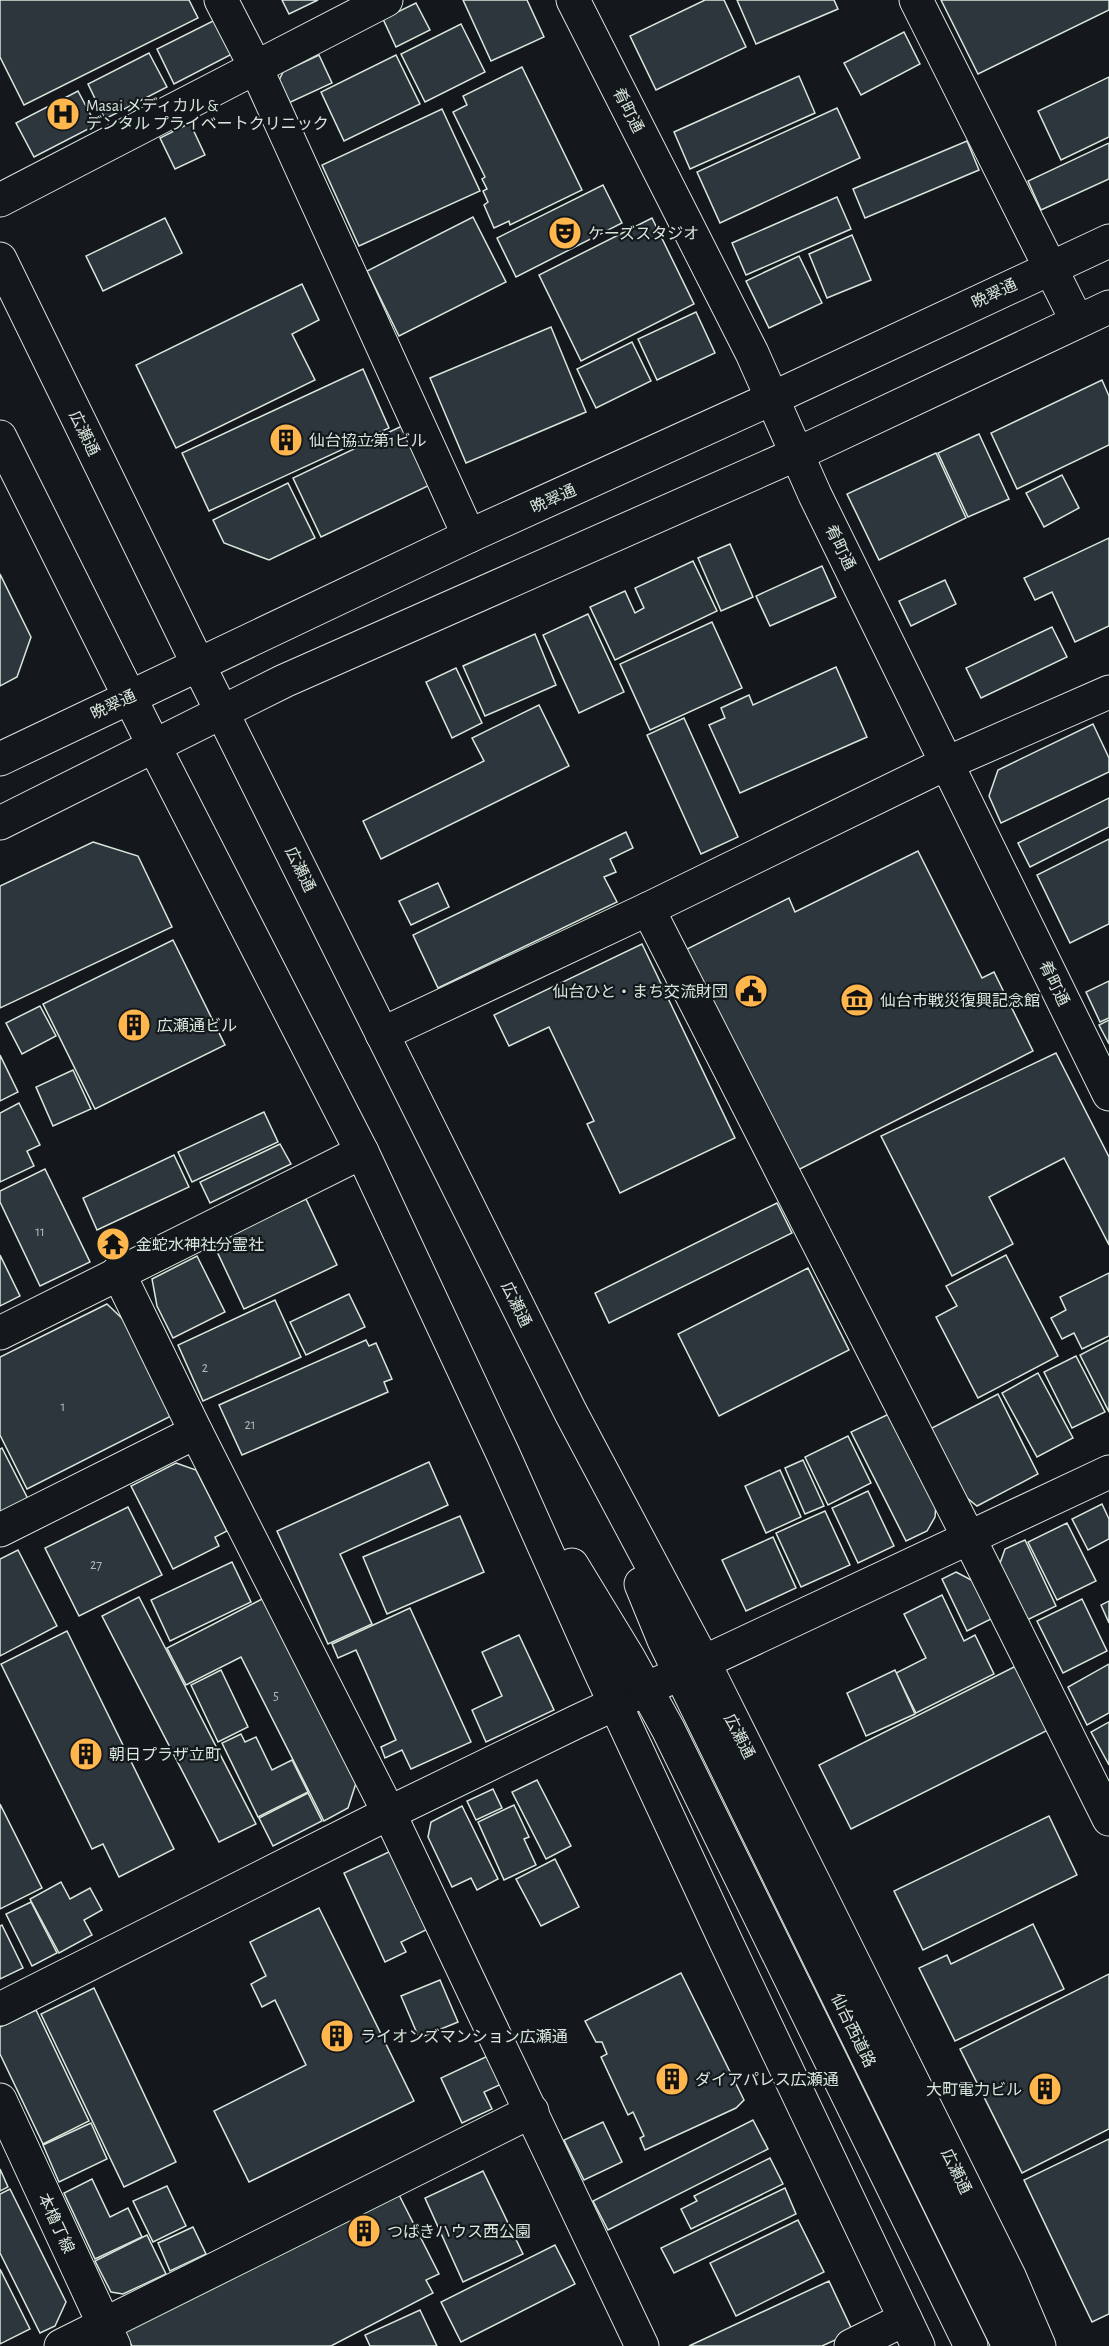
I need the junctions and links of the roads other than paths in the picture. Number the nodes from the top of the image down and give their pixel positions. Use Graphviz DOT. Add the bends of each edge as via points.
graph roads {
  1 [pos="221,0"];
  2 [pos="386,0"];
  3 [pos="573,0"];
  4 [pos="916,0"];
  5 [pos="256,68"];
  6 [pos="0,200"];
  7 [pos="1109,241"];
  8 [pos="0,260"];
  9 [pos="1050,267"];
  10 [pos="1109,307"];
  11 [pos="1077,321"];
  12 [pos="773,398"];
  13 [pos="0,437"];
  14 [pos="797,454"];
  15 [pos="469,536"];
  16 [pos="198,664"];
  17 [pos="1109,692"];
  18 [pos="129,696"];
  19 [pos="222,712"];
  20 [pos="154,747"];
  21 [pos="0,759"];
  22 [pos="947,763"];
  23 [pos="0,823"];
  24 [pos="648,909"];
  25 [pos="382,1034"];
  26 [pos="1109,1094"];
  27 [pos="362,1152"];
  28 [pos="118,1272"];
  29 [pos="0,1333"];
  30 [pos="196,1432"];
  31 [pos="504,1454"];
  32 [pos="1109,1472"];
  33 [pos="0,1530"];
  34 [pos="969,1538"];
  35 [pos="692,1669"];
  36 [pos="647,1689"];
  37 [pos="615,1704"];
  38 [pos="389,1813"];
  39 [pos="1109,1819"];
  40 [pos="0,2009"];
  41 [pos="0,2100"];
  42 [pos="532,2111"];
  43 [pos="912,2333"];
  44 [pos="109,2335"];
  45 [pos="62,2346"];
  46 [pos="642,2346"];
  47 [pos="851,2346"];
  48 [pos="971,2346"];
  49 [pos="1009,2346"];
  50 [pos="1039,2346"];
  1 -- 5 [label="main road"];
  2 -- 5 [label="main road"];
  3 -- 12 [label="main road, 肴町通"];
  4 -- 9 [label="main road"];
  5 -- 6 [label="main road"];
  5 -- 15 [label="main road"];
  7 -- 9 [label="main road, 晩翠通"];
  8 -- 16 [label="main road, 広瀬通"];
  9 -- 11 [label="main road"];
  9 -- 12 [label="main road, 晩翠通"];
  10 -- 11 [label="main road"];
  11 -- 14 [label="main road"];
  12 -- 14 [label="main road, 肴町通"];
  12 -- 15 [label="main road, 晩翠通"];
  13 -- 18 [label="main road"];
  14 -- 19 [label="main road"];
  14 -- 22 [label="main road, 肴町通"];
  15 -- 16 [label="main road, 晩翠通"];
  16 -- 18 [label="main road, 晩翠通"];
  16 -- 19 [label="main road, 広瀬通"];
  17 -- 22 [label="main road"];
  18 -- 20 [label="main road"];
  18 -- 21 [label="main road, 晩翠通"];
  19 -- 20 [label="main road"];
  19 -- 25 [label="main road, 広瀬通"];
  20 -- 23 [label="main road"];
  20 -- 27 [label="main road"];
  22 -- 24 [label="main road"];
  22 -- 26 [label="main road, 肴町通"];
  24 -- 25 [label="main road"];
  24 -- 34 [label="main road"];
  25 -- 35 [label="main road, 広瀬通" via="571,1413"];
  27 -- 28 [label="main road"];
  27 -- 31 [label="main road"];
  28 -- 29 [label="main road"];
  28 -- 30 [label="main road"];
  30 -- 33 [label="main road"];
  30 -- 38 [label="main road"];
  31 -- 36 [label="main road, 仙台西道路"];
  31 -- 37 [label="main road"];
  32 -- 34 [label="main road"];
  34 -- 35 [label="main road"];
  34 -- 39 [label="main road"];
  35 -- 36 [label="main road"];
  35 -- 49 [label="main road, 仙台西道路" via="700,1714"];
  35 -- 50 [label="main road, 広瀬通" via="993,2245"];
  36 -- 37 [label="main road"];
  36 -- 48 [label="main road, 仙台西道路"];
  37 -- 38 [label="main road"];
  37 -- 43 [label="main road"];
  38 -- 40 [label="main road"];
  38 -- 42 [label="main road"];
  41 -- 44 [label="main road, 本櫓丁線"];
  42 -- 44 [label="main road"];
  42 -- 46 [label="main road"];
  43 -- 47 [label="main road"];
  44 -- 45 [label="main road"];
}
